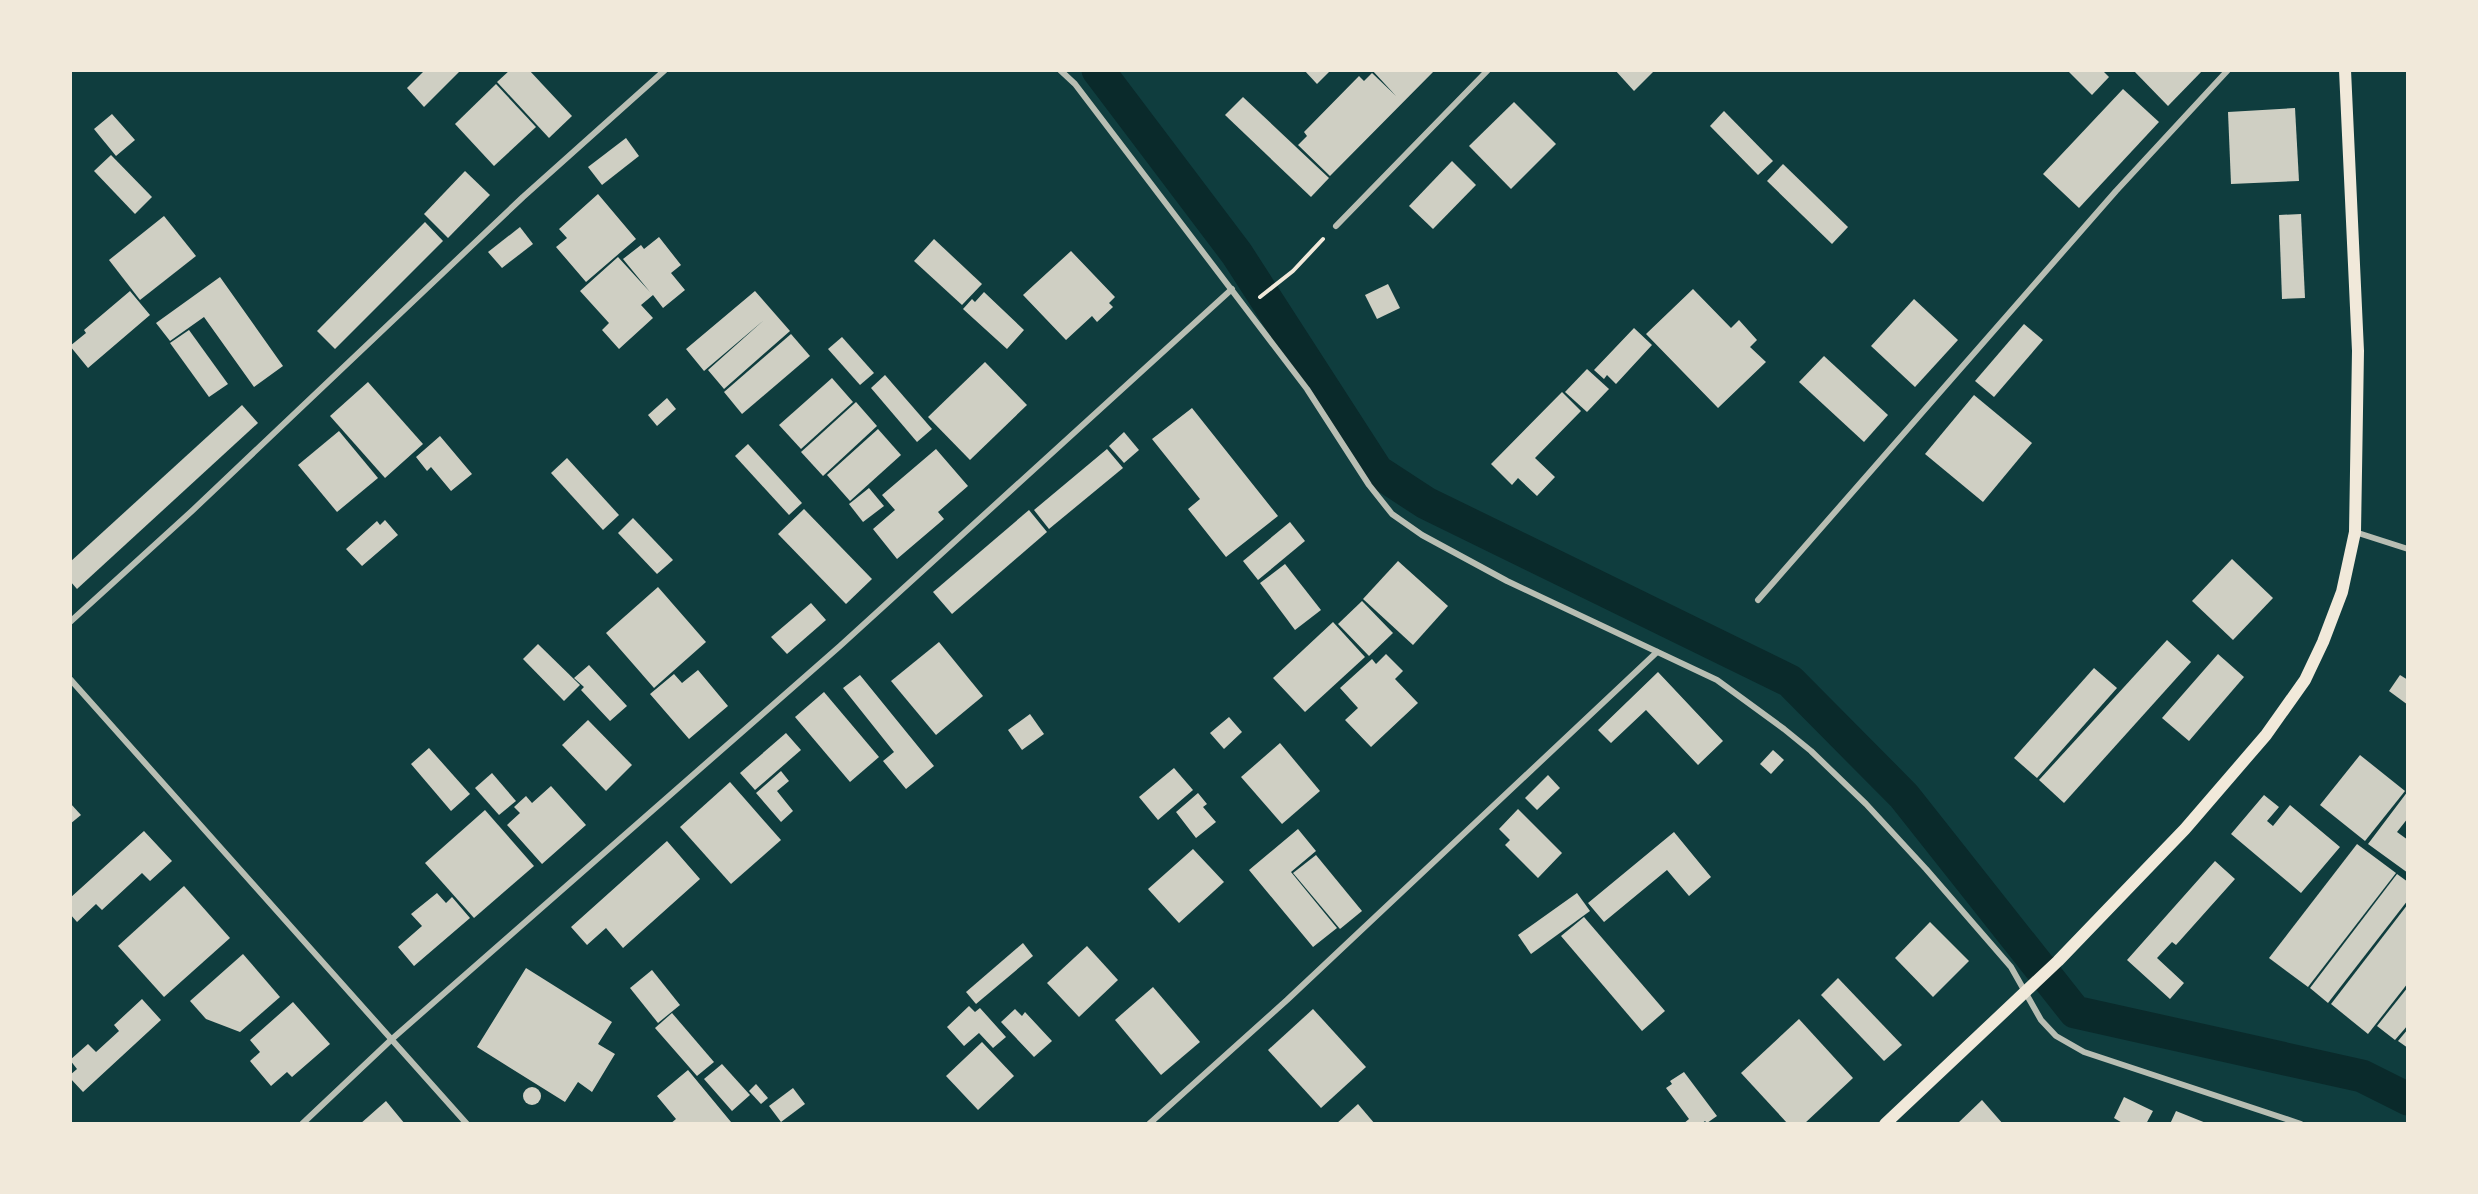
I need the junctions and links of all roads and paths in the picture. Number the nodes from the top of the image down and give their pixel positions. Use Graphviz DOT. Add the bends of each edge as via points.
graph roads {
  1 [pos="665,70"];
  2 [pos="1060,70"];
  3 [pos="1488,70"];
  4 [pos="2228,70"];
  5 [pos="2345,70"];
  6 [pos="1336,226"];
  7 [pos="1232,289"];
  8 [pos="1246,308"];
  9 [pos="2355,532"];
  10 [pos="2408,549"];
  11 [pos="1758,600"];
  12 [pos="70,622"];
  13 [pos="1657,652"];
  14 [pos="70,679"];
  15 [pos="2025,991"];
  16 [pos="392,1039"];
  17 [pos="302,1124"];
  18 [pos="467,1124"];
  19 [pos="1149,1124"];
  20 [pos="1885,1124"];
  21 [pos="2301,1124"];
  1 -- 12 [label="street" via="523,197"];
  2 -- 7 [label="street" via="1075,84"];
  3 -- 6 [label="street"];
  4 -- 11 [label="street" via="2116,191"];
  5 -- 9 [label="main road" via="2358,351"];
  6 -- 8 [label="path" via="1293,271"];
  7 -- 8 [label="street"];
  7 -- 16 [label="street" via="840,646"];
  8 -- 13 [label="street" via="1392,514 1422,535 1507,581"];
  9 -- 10 [label="street"];
  9 -- 15 [label="main road" via="2342,592 2305,680 2266,735 2185,829"];
  13 -- 15 [label="street" via="1717,680 1811,750 1926,869 2011,967"];
  13 -- 19 [label="street" via="1287,1000"];
  14 -- 16 [label="street"];
  15 -- 20 [label="main road"];
  15 -- 21 [label="street" via="2041,1020 2056,1036 2084,1052"];
  16 -- 17 [label="street"];
  16 -- 18 [label="street"];
}
